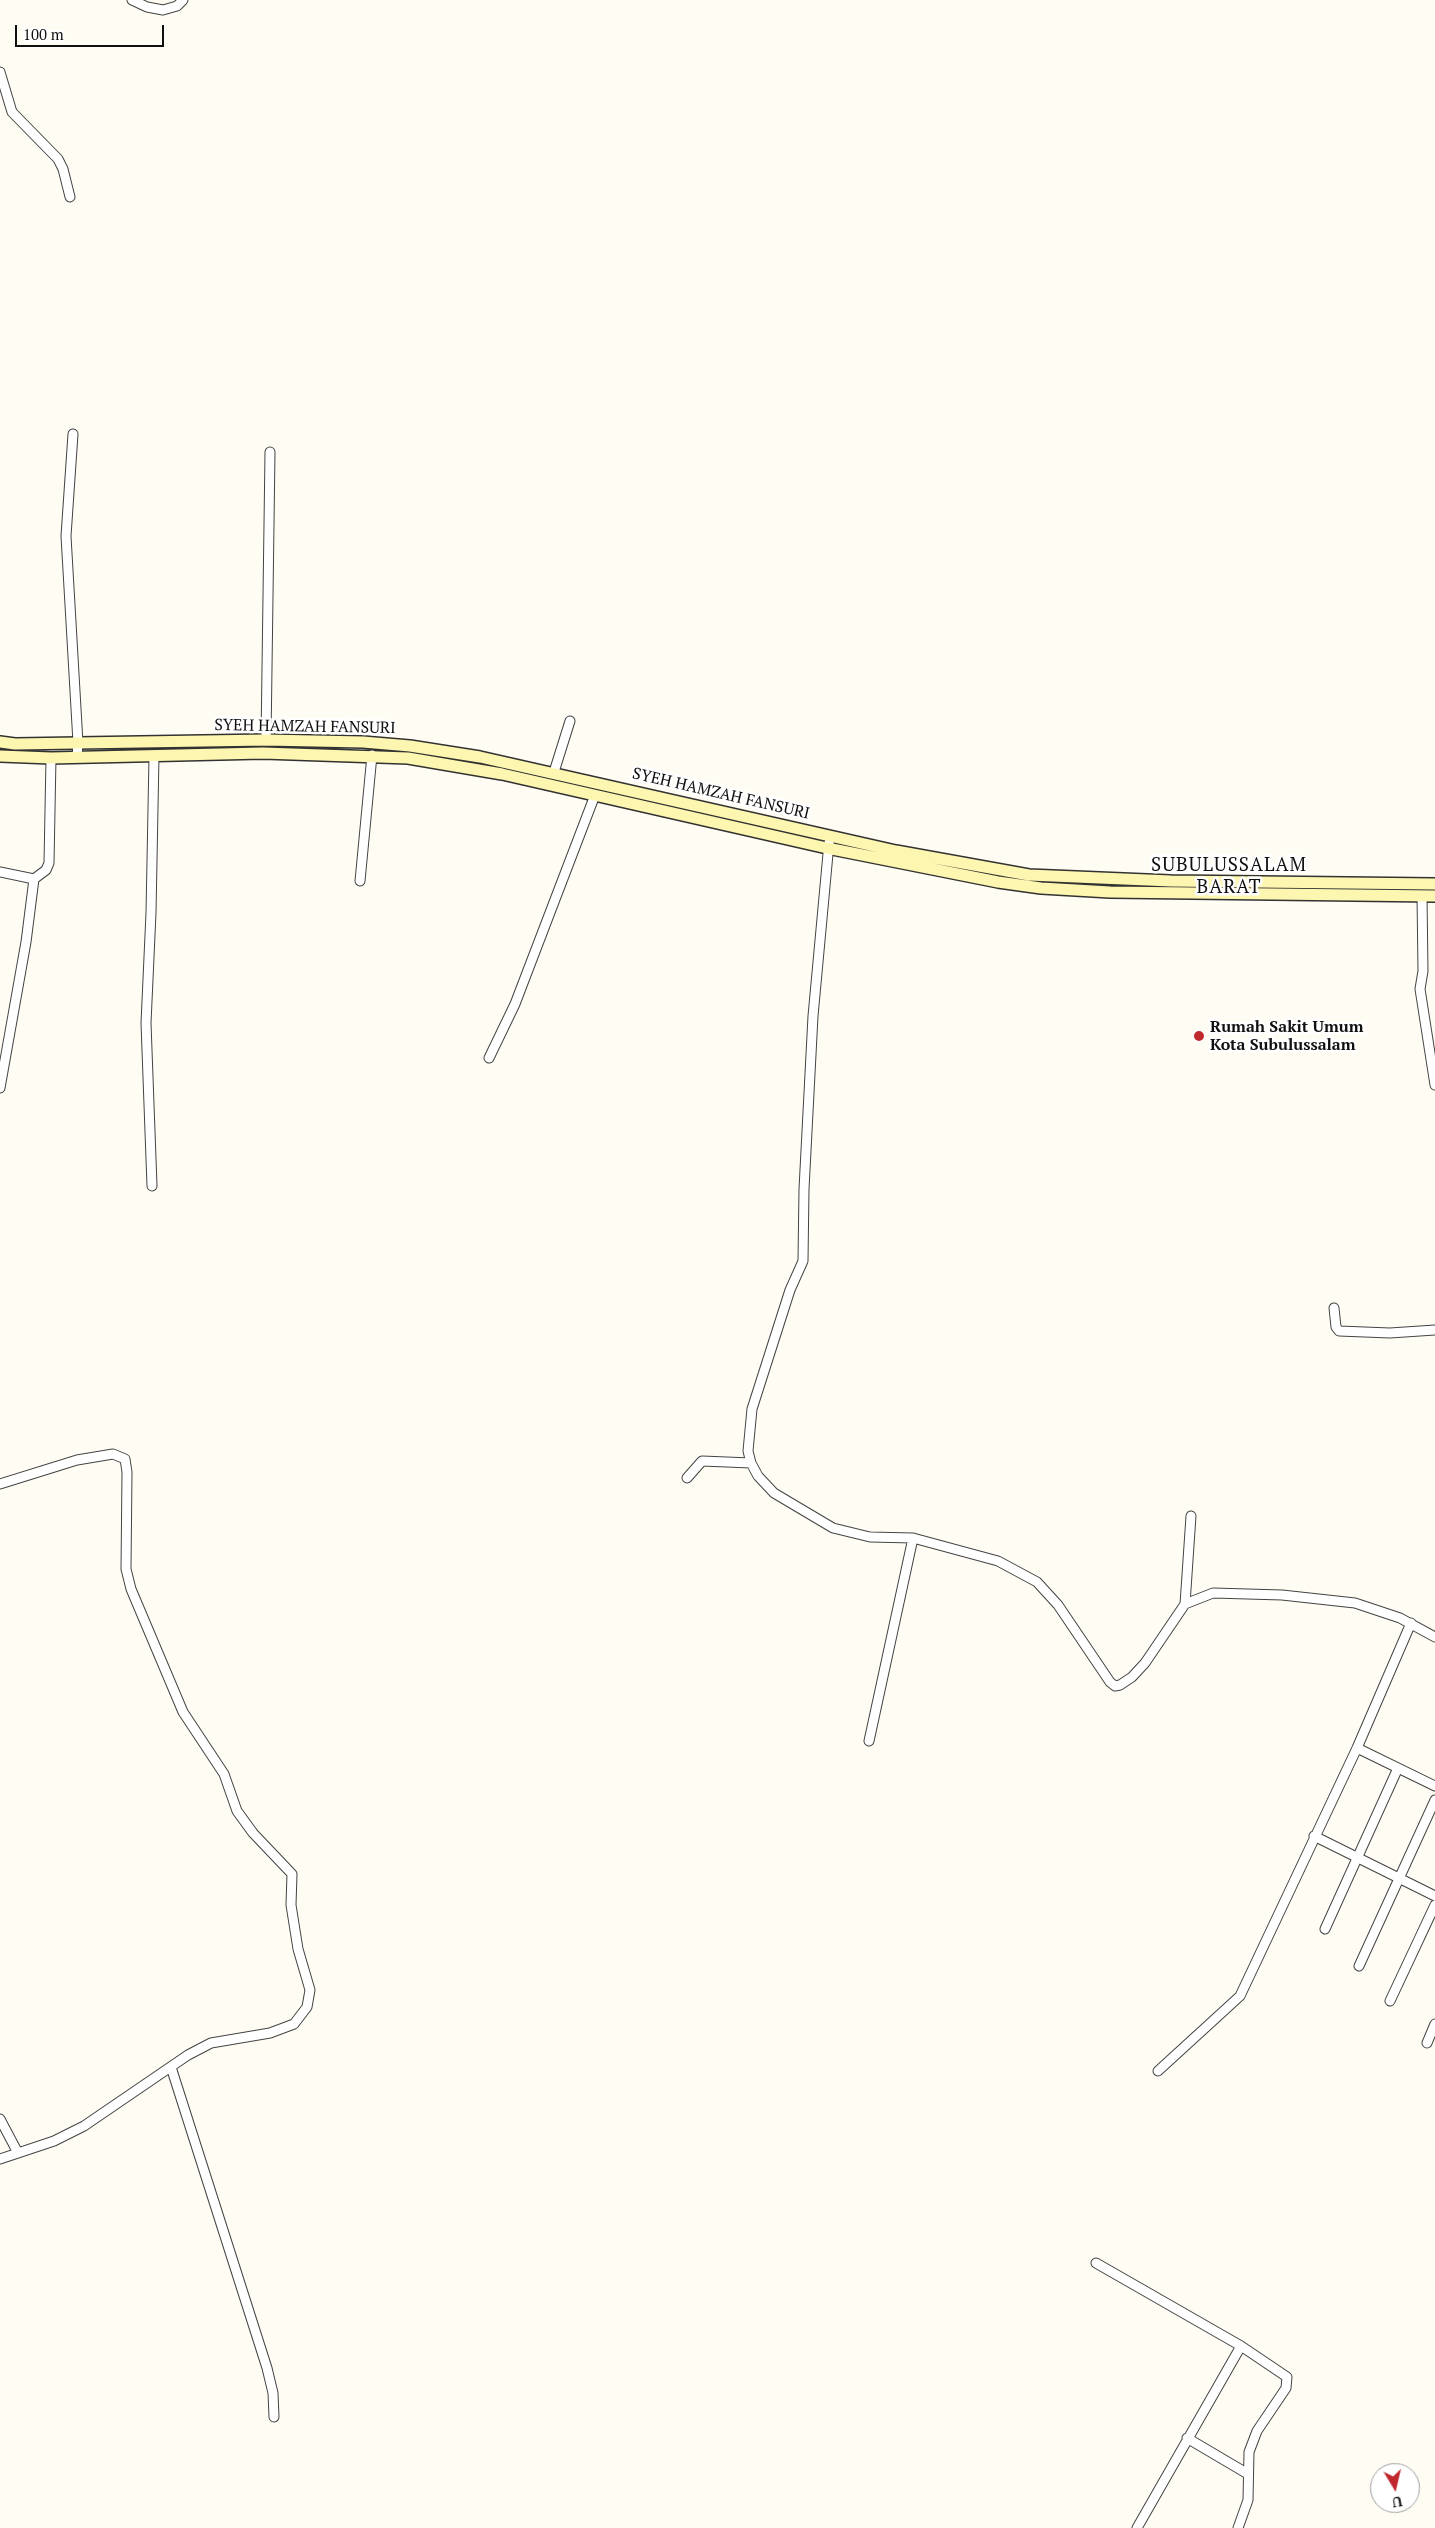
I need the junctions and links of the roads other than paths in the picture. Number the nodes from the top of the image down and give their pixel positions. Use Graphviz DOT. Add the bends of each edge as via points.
graph roads {
  1 [pos="132,0"];
  2 [pos="183,0"];
  3 [pos="0,72"];
  4 [pos="70,197"];
  5 [pos="73,434"];
  6 [pos="270,452"];
  7 [pos="570,721"];
  8 [pos="266,740"];
  9 [pos="346,741"];
  10 [pos="0,742"];
  11 [pos="78,743"];
  12 [pos="343,754"];
  13 [pos="372,755"];
  14 [pos="0,756"];
  15 [pos="154,756"];
  16 [pos="77,757"];
  17 [pos="51,758"];
  18 [pos="554,772"];
  19 [pos="595,795"];
  20 [pos="831,836"];
  21 [pos="827,848"];
  22 [pos="0,872"];
  23 [pos="1073,878"];
  24 [pos="34,879"];
  25 [pos="360,881"];
  26 [pos="1435,884"];
  27 [pos="1068,890"];
  28 [pos="1422,896"];
  29 [pos="1435,896"];
  30 [pos="489,1058"];
  31 [pos="1433,1062"];
  32 [pos="1435,1085"];
  33 [pos="0,1088"];
  34 [pos="152,1186"];
  35 [pos="1334,1308"];
  36 [pos="1435,1330"];
  37 [pos="751,1463"];
  38 [pos="687,1478"];
  39 [pos="0,1484"];
  40 [pos="1191,1516"];
  41 [pos="913,1538"];
  42 [pos="1186,1604"];
  43 [pos="1411,1623"];
  44 [pos="1435,1637"];
  45 [pos="868,1741"];
  46 [pos="1357,1748"];
  47 [pos="1398,1768"];
  48 [pos="1435,1786"];
  49 [pos="1435,1800"];
  50 [pos="1314,1836"];
  51 [pos="1357,1859"];
  52 [pos="1398,1880"];
  53 [pos="1435,1896"];
  54 [pos="1435,1905"];
  55 [pos="1325,1929"];
  56 [pos="1359,1966"];
  57 [pos="1390,2001"];
  58 [pos="1435,2024"];
  59 [pos="1427,2043"];
  60 [pos="171,2067"];
  61 [pos="1158,2071"];
  62 [pos="0,2119"];
  63 [pos="18,2153"];
  64 [pos="0,2159"];
  65 [pos="1096,2263"];
  66 [pos="1241,2346"];
  67 [pos="274,2417"];
  68 [pos="1187,2438"];
  69 [pos="1248,2474"];
  70 [pos="1137,2528"];
  71 [pos="1238,2528"];
  1 -- 2 [label="street" via="163,10 177,6"];
  3 -- 4 [label="street" via="12,112 58,159 64,169"];
  5 -- 11 [label="street" via="66,536"];
  6 -- 8 [label="street"];
  7 -- 18 [label="street"];
  8 -- 9 [label="main road, SYEH HAMZAH FANSURI"];
  8 -- 11 [label="main road, SYEH HAMZAH FANSURI"];
  9 -- 12 [label="main road"];
  9 -- 18 [label="main road, SYEH HAMZAH FANSURI" via="410,746"];
  10 -- 11 [label="main road, SYEH HAMZAH FANSURI"];
  11 -- 16 [label="street"];
  12 -- 13 [label="main road, SYEH HAMZAH FANSURI"];
  12 -- 15 [label="main road, SYEH HAMZAH FANSURI"];
  13 -- 19 [label="main road, SYEH HAMZAH FANSURI" via="494,772"];
  13 -- 25 [label="street"];
  14 -- 17 [label="main road, SYEH HAMZAH FANSURI"];
  15 -- 16 [label="main road, SYEH HAMZAH FANSURI"];
  15 -- 34 [label="street" via="146,1023"];
  16 -- 17 [label="main road, SYEH HAMZAH FANSURI"];
  17 -- 24 [label="street" via="48,863 46,870"];
  18 -- 20 [label="main road, SYEH HAMZAH FANSURI"];
  19 -- 21 [label="main road, SYEH HAMZAH FANSURI"];
  19 -- 30 [label="street" via="515,1004"];
  20 -- 21 [label="street"];
  20 -- 23 [label="main road, SYEH HAMZAH FANSURI" via="1029,875"];
  21 -- 27 [label="main road, SYEH HAMZAH FANSURI" via="998,882"];
  21 -- 37 [label="street" via="813,1016 803,1261 790,1290 752,1409 748,1436"];
  22 -- 24 [label="street"];
  23 -- 26 [label="main road, SYEH HAMZAH FANSURI"];
  23 -- 27 [label="main road"];
  24 -- 33 [label="street"];
  27 -- 28 [label="main road, SYEH HAMZAH FANSURI"];
  28 -- 29 [label="main road, SYEH HAMZAH FANSURI"];
  28 -- 31 [label="street" via="1423,971 1420,990"];
  31 -- 32 [label="street"];
  35 -- 36 [label="street" via="1339,1331 1390,1333"];
  37 -- 38 [label="street" via="702,1461"];
  37 -- 41 [label="street" via="774,1493 832,1528 870,1537"];
  39 -- 60 [label="street" via="77,1460 113,1454 125,1460 128,1472 126,1569 136,1602 183,1712 224,1774 242,1820 292,1874 290,1905 308,1981 310,1998 307,2007 294,2024 284,2029 211,2043"];
  40 -- 42 [label="street"];
  41 -- 42 [label="street" via="998,1561 1037,1582 1058,1605 1115,1686 1132,1677 1145,1663"];
  41 -- 45 [label="street"];
  42 -- 43 [label="street" via="1213,1593 1282,1595 1355,1603"];
  43 -- 44 [label="street"];
  43 -- 46 [label="street"];
  46 -- 47 [label="street"];
  46 -- 50 [label="street"];
  47 -- 48 [label="street"];
  47 -- 51 [label="street"];
  49 -- 52 [label="street"];
  50 -- 51 [label="street"];
  50 -- 61 [label="street" via="1240,1996"];
  51 -- 52 [label="street"];
  51 -- 55 [label="street"];
  52 -- 53 [label="street"];
  52 -- 56 [label="street"];
  54 -- 57 [label="street"];
  58 -- 59 [label="street"];
  60 -- 63 [label="street" via="84,2126 54,2141"];
  60 -- 67 [label="street" via="267,2368"];
  62 -- 63 [label="street"];
  63 -- 64 [label="street"];
  65 -- 66 [label="street"];
  66 -- 68 [label="street"];
  66 -- 69 [label="street" via="1285,2374 1288,2382 1257,2431 1249,2452"];
  68 -- 69 [label="street"];
  68 -- 70 [label="street"];
  69 -- 71 [label="street" via="1248,2500"];
}
